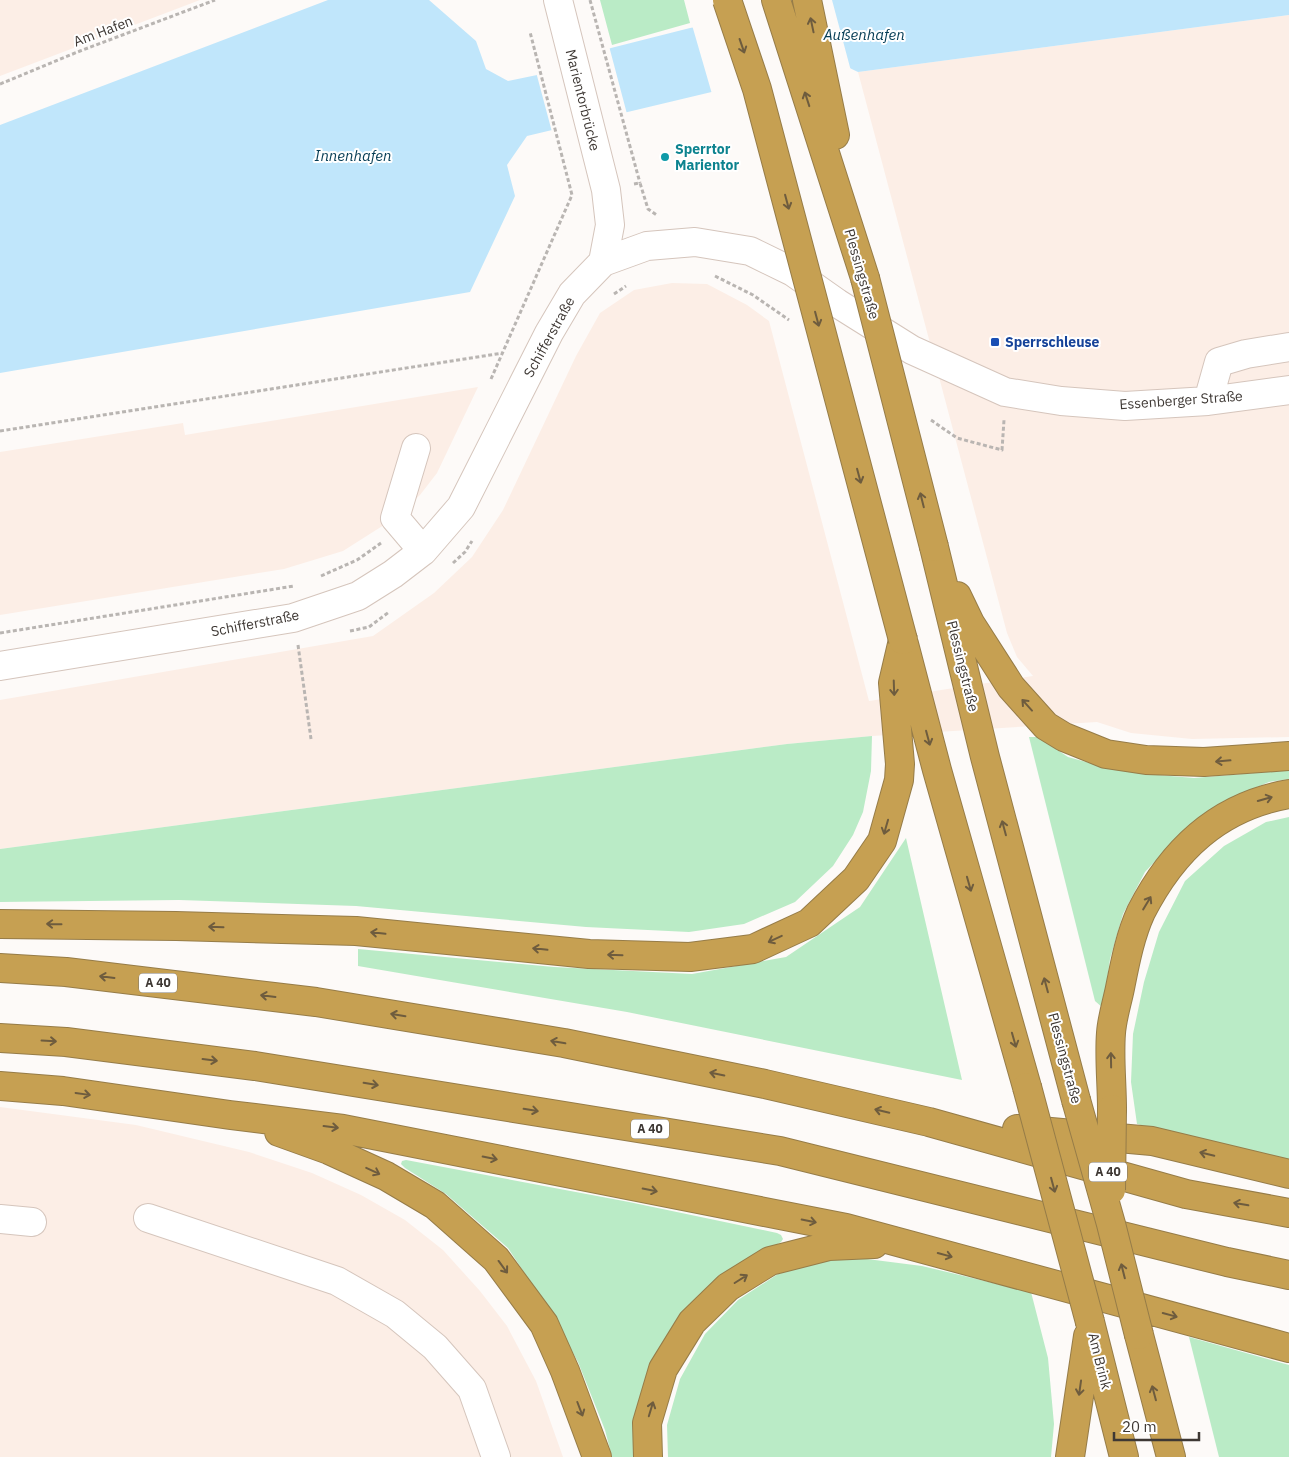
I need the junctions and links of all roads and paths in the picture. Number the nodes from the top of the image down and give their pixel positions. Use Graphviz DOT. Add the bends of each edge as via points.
graph roads {
  1 [pos="215,0"];
  2 [pos="590,0"];
  3 [pos="727,0"];
  4 [pos="776,0"];
  5 [pos="807,0"];
  6 [pos="561,12"];
  7 [pos="530,32"];
  8 [pos="0,84"];
  9 [pos="640,183"];
  10 [pos="603,262"];
  11 [pos="865,278"];
  12 [pos="1289,347"];
  13 [pos="503,353"];
  14 [pos="488,387"];
  15 [pos="1289,390"];
  16 [pos="1208,401"];
  17 [pos="0,431"];
  18 [pos="416,448"];
  19 [pos="403,527"];
  20 [pos="934,547"];
  21 [pos="424,550"];
  22 [pos="312,580"];
  23 [pos="303,584"];
  24 [pos="0,633"];
  25 [pos="903,640"];
  26 [pos="299,648"];
  27 [pos="0,666"];
  28 [pos="310,738"];
  29 [pos="1289,756"];
  30 [pos="1289,794"];
  31 [pos="0,924"];
  32 [pos="0,968"];
  33 [pos="0,1038"];
  34 [pos="0,1086"];
  35 [pos="230,1115"];
  36 [pos="929,1122"];
  37 [pos="1289,1174"];
  38 [pos="1289,1213"];
  39 [pos="148,1218"];
  40 [pos="0,1219"];
  41 [pos="32,1222"];
  42 [pos="1111,1224"];
  43 [pos="898,1242"];
  44 [pos="1289,1275"];
  45 [pos="1090,1322"];
  46 [pos="1289,1348"];
  47 [pos="496,1457"];
  48 [pos="597,1457"];
  49 [pos="648,1457"];
  50 [pos="1070,1457"];
  51 [pos="1124,1457"];
  52 [pos="1171,1457"];
  1 -- 8 [label="path, Am Hafen"];
  2 -- 9 [label="path"];
  3 -- 25 [label="highway, one-way, bridge" via="757,89"];
  11 -- 4 [label="highway, Plessingstraße, one-way"];
  11 -- 5 [label="highway, one-way"];
  6 -- 10 [label="street, Marientorbrücke" via="603,177 610,225"];
  7 -- 13 [label="path" via="572,195"];
  10 -- 16 [label="street, Essenberger Straße" via="647,246 695,242 750,251 793,272 912,350 1005,392 1125,406"];
  10 -- 21 [label="street, Schifferstraße" via="572,294 461,508"];
  20 -- 11 [label="highway, Plessingstraße, one-way, bridge"];
  12 -- 16 [label="street" via="1219,362"];
  13 -- 14 [label="path"];
  13 -- 17 [label="path"];
  15 -- 16 [label="street, Essenberger Straße"];
  18 -- 19 [label="street" via="395,518"];
  19 -- 21 [label="street"];
  19 -- 22 [label="path" via="357,560"];
  29 -- 20 [label="highway, one-way" via="1204,762 1146,760 1106,754 1064,737 1046,726 1010,687 970,623"];
  42 -- 20 [label="highway, Plessingstraße, one-way, bridge" via="985,757"];
  21 -- 27 [label="street, Schifferstraße" via="358,596 293,618"];
  23 -- 24 [label="path"];
  25 -- 31 [label="highway, one-way" via="893,682 899,780 882,841 856,879 809,922 752,949 690,957 607,954 356,931"];
  25 -- 45 [label="highway, one-way, bridge"];
  26 -- 28 [label="path"];
  42 -- 30 [label="highway, one-way, bridge" via="1111,1032 1127,952 1141,912 1189,842 1228,814 1265,798"];
  36 -- 32 [label="highway, A 40, one-way" via="765,1084 554,1041 316,1002 66,972"];
  33 -- 44 [label="highway, A 40, one-way" via="66,1042 256,1066 780,1151"];
  34 -- 35 [label="highway, one-way" via="63,1091"];
  35 -- 43 [label="highway, one-way" via="343,1129 846,1228"];
  35 -- 48 [label="highway, one-way" via="329,1150 386,1176 436,1205 496,1258 544,1324 566,1371"];
  37 -- 36 [label="highway, one-way" via="1152,1141"];
  38 -- 36 [label="highway, A 40, one-way" via="1186,1194"];
  39 -- 47 [label="street" via="337,1281 395,1314 435,1347 472,1390"];
  40 -- 41 [label="street"];
  52 -- 42 [label="highway, Plessingstraße, one-way, bridge"];
  43 -- 46 [label="highway, one-way"];
  49 -- 43 [label="highway, one-way" via="647,1422 663,1368 692,1322 728,1287 770,1261 828,1246"];
  45 -- 50 [label="highway, one-way"];
  45 -- 51 [label="highway, Am Brink"];
}
